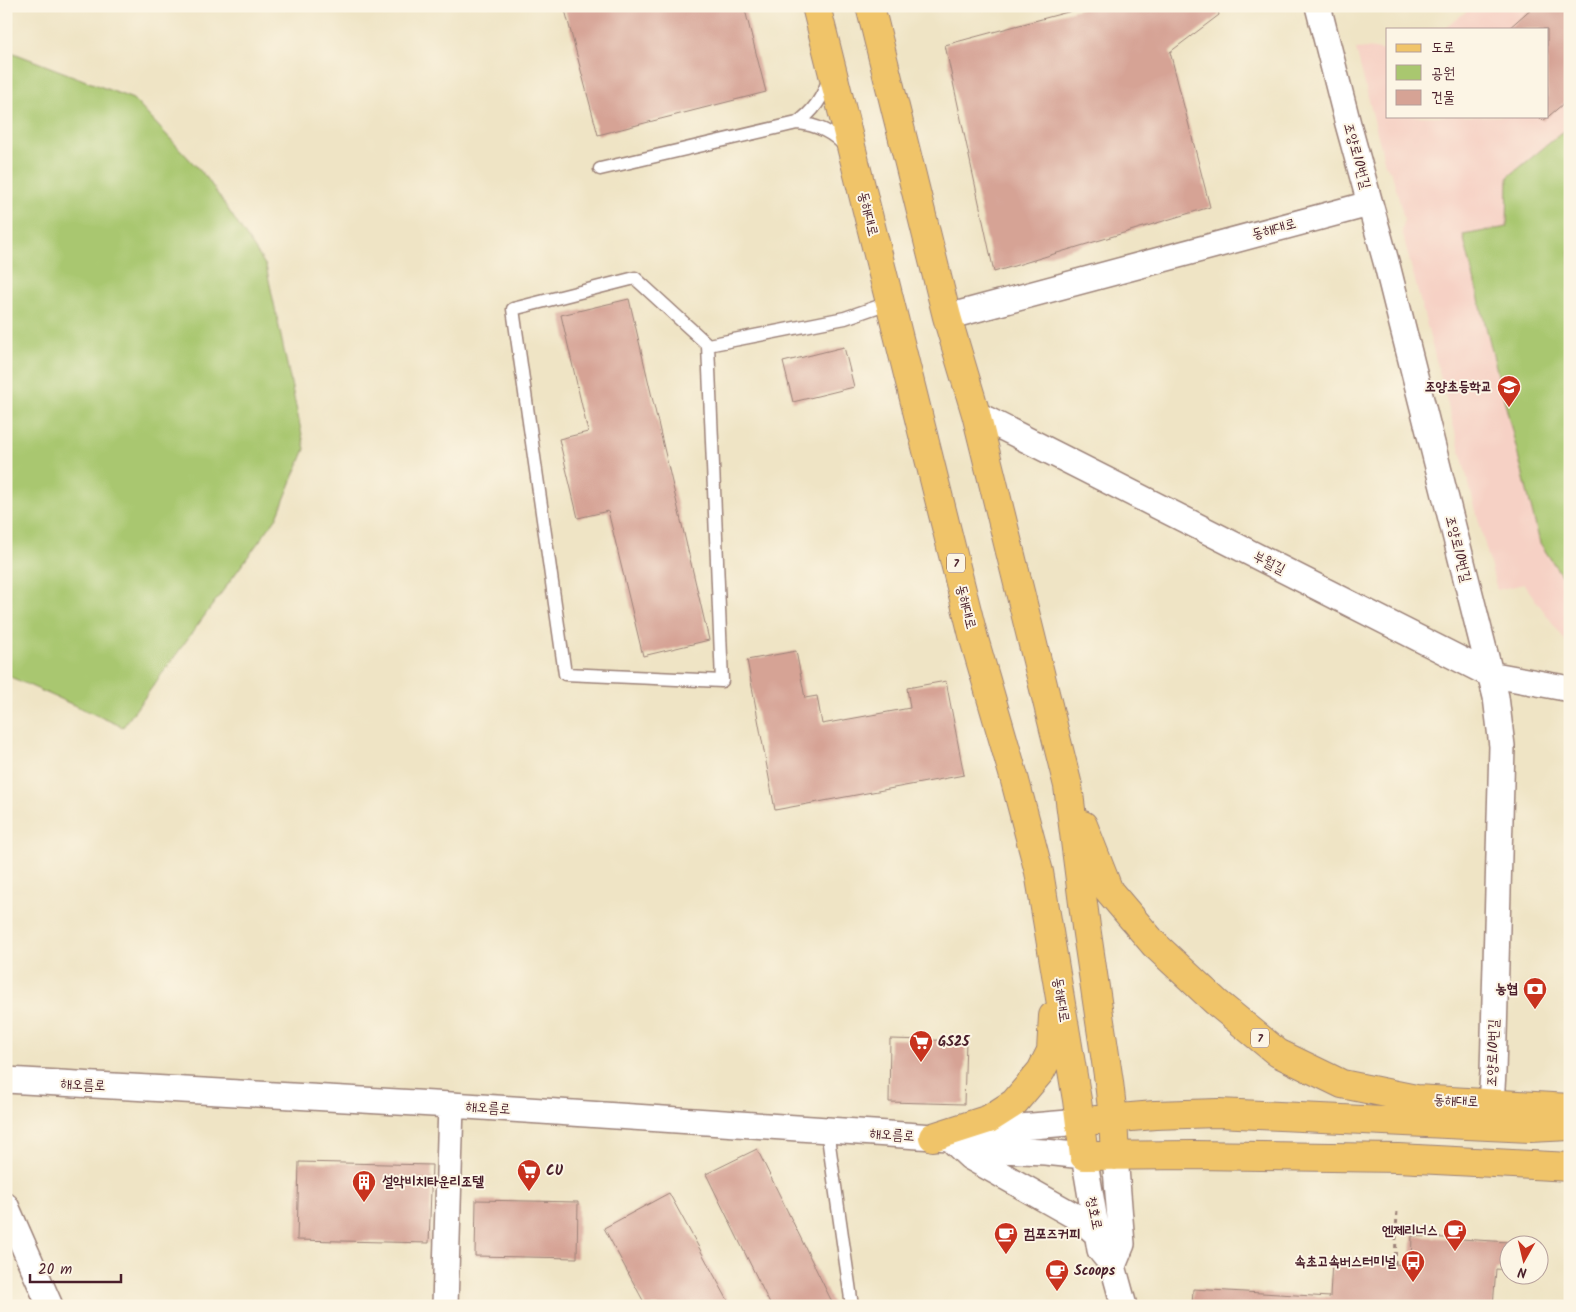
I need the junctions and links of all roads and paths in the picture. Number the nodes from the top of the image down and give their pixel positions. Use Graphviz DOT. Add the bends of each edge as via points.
graph roads {
  1 [pos="816,6"];
  2 [pos="870,6"];
  3 [pos="1318,6"];
  4 [pos="832,67"];
  5 [pos="797,123"];
  6 [pos="854,158"];
  7 [pos="600,169"];
  8 [pos="1369,204"];
  9 [pos="890,302"];
  10 [pos="947,317"];
  11 [pos="708,345"];
  12 [pos="976,414"];
  13 [pos="1489,674"];
  14 [pos="1570,689"];
  15 [pos="1068,786"];
  16 [pos="1056,974"];
  17 [pos="6,1080"];
  18 [pos="1491,1103"];
  19 [pos="451,1105"];
  20 [pos="1570,1108"];
  21 [pos="1113,1118"];
  22 [pos="1080,1122"];
  23 [pos="1570,1126"];
  24 [pos="827,1130"];
  25 [pos="950,1138"];
  26 [pos="1084,1156"];
  27 [pos="1115,1156"];
  28 [pos="1570,1167"];
  29 [pos="6,1206"];
  30 [pos="1397,1209"];
  31 [pos="1098,1235"];
  32 [pos="1395,1264"];
  33 [pos="1113,1266"];
  34 [pos="50,1306"];
  35 [pos="445,1306"];
  36 [pos="852,1306"];
  37 [pos="1124,1306"];
  1 -- 4 [label="main road, 동해대로 / 7"];
  2 -- 10 [label="main road, 동해대로 / 7"];
  3 -- 8 [label="street, 조양로10번길"];
  4 -- 5 [label="lane" via="820,98"];
  4 -- 6 [label="main road, 동해대로 / 7"];
  5 -- 6 [label="lane" via="806,123 832,135"];
  5 -- 7 [label="lane"];
  6 -- 9 [label="main road, 동해대로 / 7"];
  8 -- 10 [label="street, 동해대로"];
  8 -- 13 [label="street, 조양로10번길"];
  9 -- 11 [label="lane" via="845,318"];
  9 -- 16 [label="main road, 동해대로 / 7" via="974,639 1039,872"];
  10 -- 12 [label="main road, 동해대로 / 7"];
  11 -- 11 [label="lane" via="635,278 513,309 565,674 722,680"];
  12 -- 13 [label="street, 부월길"];
  12 -- 15 [label="main road, 동해대로 / 7"];
  13 -- 14 [label="street, 부월길"];
  13 -- 18 [label="street, 조양로10번길" via="1496,697 1502,746"];
  15 -- 18 [label="main road, 동해대로 / 7" via="1109,892 1154,944 1216,1002 1278,1053 1342,1084 1416,1099"];
  15 -- 21 [label="main road, 동해대로 / 7"];
  16 -- 22 [label="main road, 동해대로 / 7"];
  16 -- 25 [label="main road" via="1051,1051 1041,1071 1014,1103"];
  17 -- 19 [label="street, 해오름로"];
  18 -- 20 [label="main road, 동해대로 / 7"];
  19 -- 24 [label="street, 해오름로"];
  19 -- 35 [label="street"];
  21 -- 22 [label="main road, 동해대로"];
  21 -- 23 [label="main road, 동해대로" via="1218,1113 1530,1128"];
  21 -- 27 [label="main road, 동해대로 / 7"];
  22 -- 25 [label="street, 해오름로" via="997,1129"];
  22 -- 26 [label="main road, 동해대로 / 7"];
  24 -- 25 [label="street, 해오름로"];
  24 -- 36 [label="lane"];
  25 -- 26 [label="street, 해오름로" via="999,1150"];
  25 -- 31 [label="street" via="970,1157 1080,1220"];
  26 -- 27 [label="main road"];
  26 -- 31 [label="street, 청호로"];
  27 -- 28 [label="main road" via="1398,1158"];
  27 -- 33 [label="street, 청호로" via="1122,1244"];
  29 -- 34 [label="street"];
  30 -- 32 [label="path"];
  31 -- 33 [label="street, 청호로" via="1100,1250"];
  33 -- 37 [label="street, 청호로"];
}
